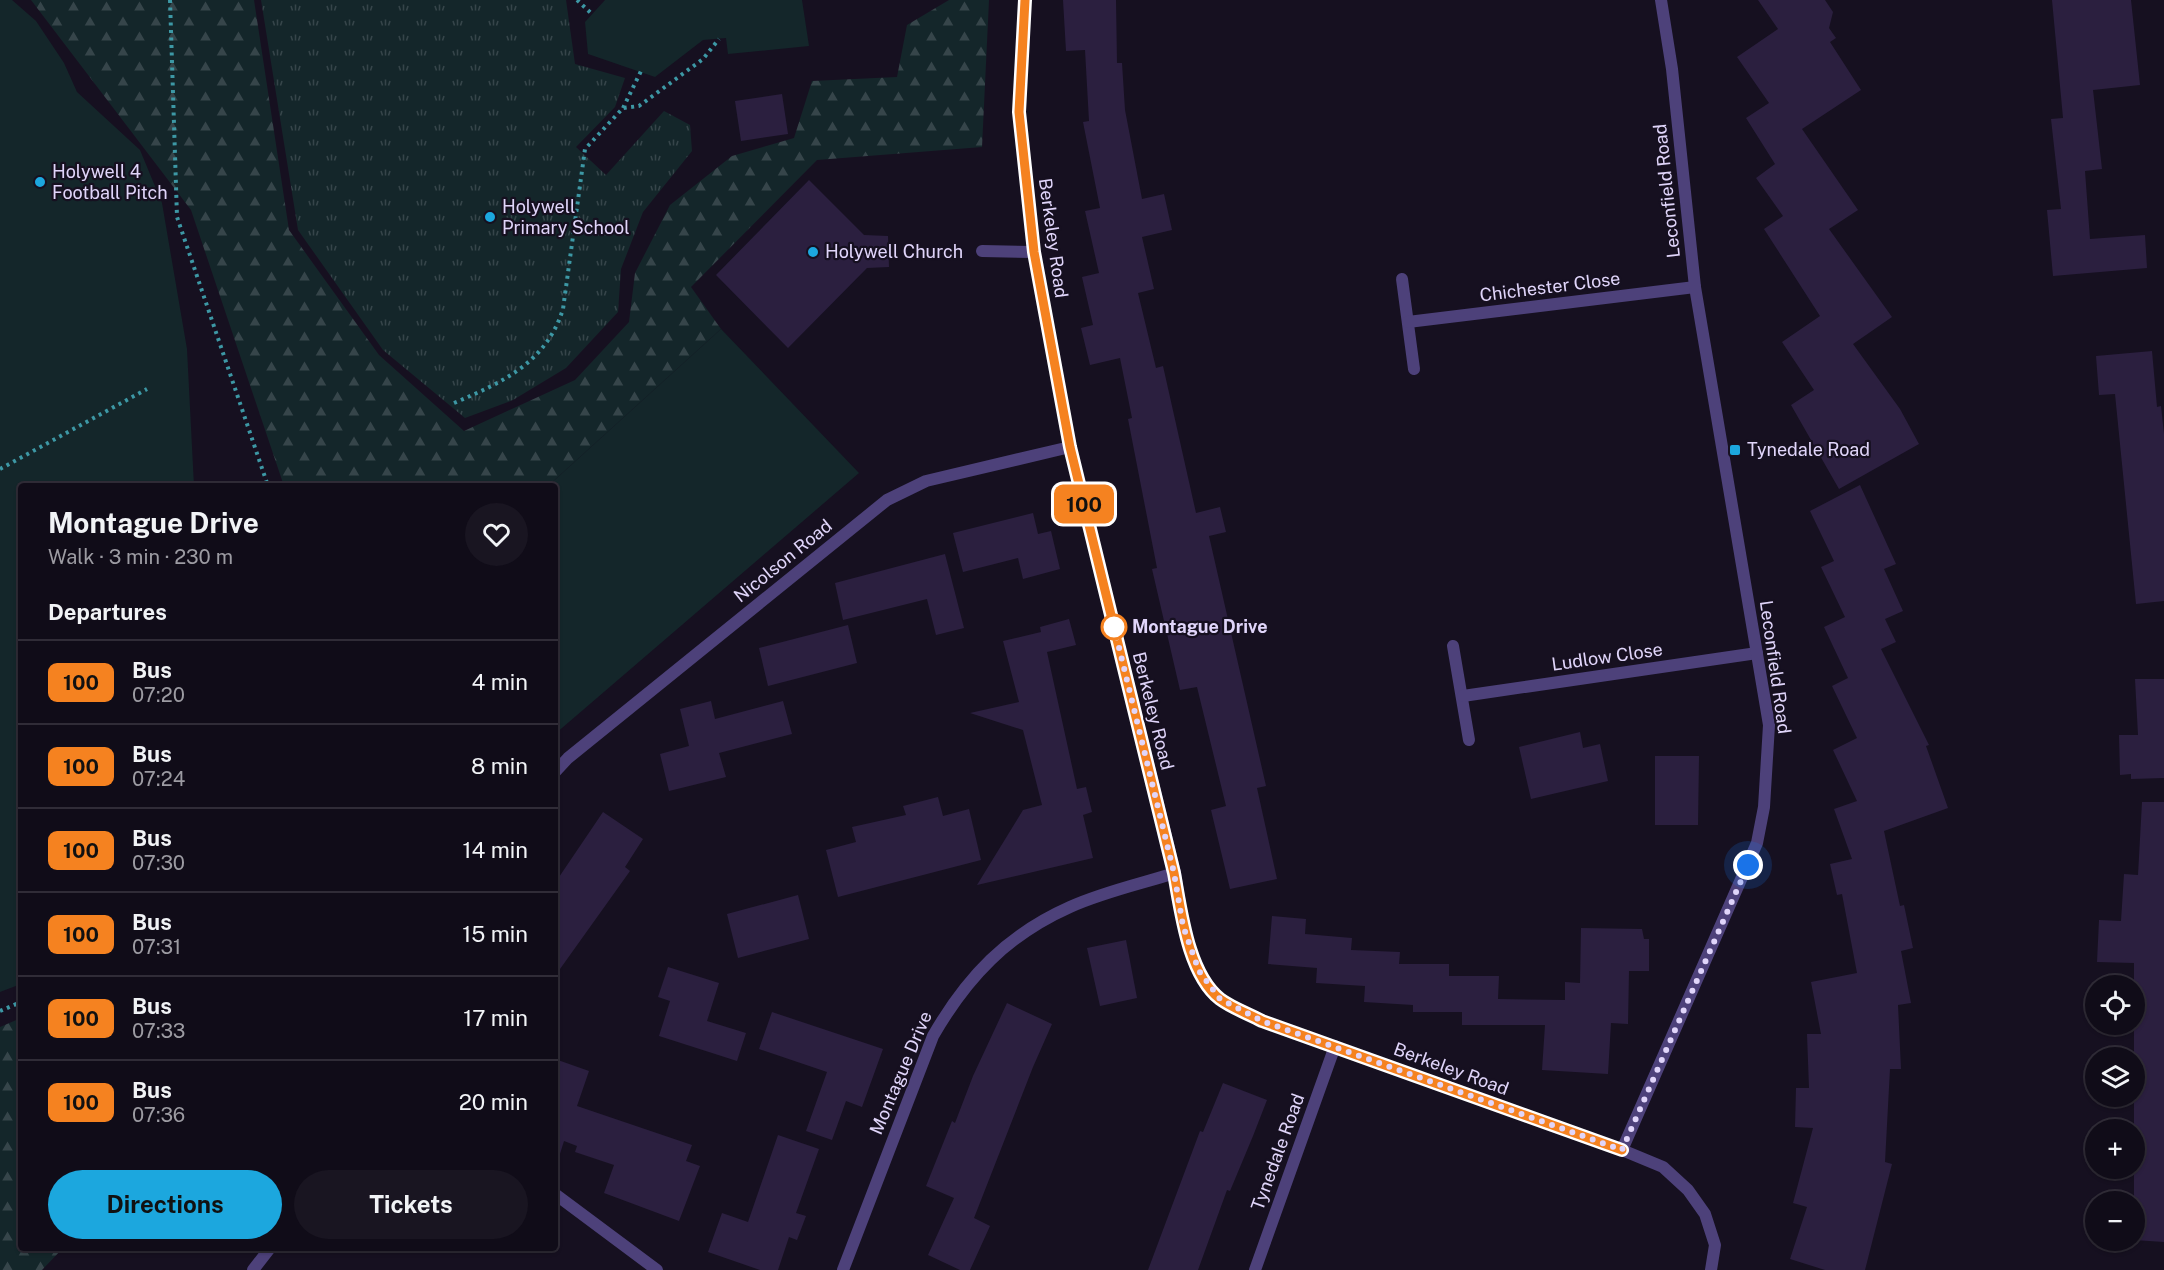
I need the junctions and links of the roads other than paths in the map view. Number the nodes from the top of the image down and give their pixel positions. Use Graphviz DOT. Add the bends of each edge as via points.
graph roads {
  1 [pos="1025,0"];
  2 [pos="1661,0"];
  3 [pos="982,251"];
  4 [pos="1034,252"];
  5 [pos="1402,279"];
  6 [pos="1695,287"];
  7 [pos="1408,322"];
  8 [pos="1414,369"];
  9 [pos="1070,447"];
  10 [pos="1454,646"];
  11 [pos="1757,652"];
  12 [pos="1462,696"];
  13 [pos="1469,740"];
  14 [pos="558,769"];
  15 [pos="1174,873"];
  16 [pos="1335,1046"];
  17 [pos="1622,1150"];
  18 [pos="558,1196"];
  19 [pos="268,1251"];
  20 [pos="253,1270"];
  21 [pos="657,1270"];
  22 [pos="843,1270"];
  23 [pos="1255,1270"];
  24 [pos="1711,1270"];
  1 -- 4 [label="street, Berkeley Road" via="1019,112"];
  2 -- 6 [label="street, Leconfield Road"];
  3 -- 4 [label="street"];
  4 -- 9 [label="street, Berkeley Road"];
  5 -- 7 [label="street"];
  6 -- 7 [label="street, Chichester Close"];
  6 -- 11 [label="street, Leconfield Road"];
  7 -- 8 [label="street"];
  9 -- 14 [label="street, Nicolson Road" via="926,481 887,500"];
  9 -- 15 [label="street, Berkeley Road"];
  10 -- 12 [label="street"];
  11 -- 12 [label="street, Ludlow Close"];
  11 -- 17 [label="street, Leconfield Road" via="1769,725 1764,807 1757,843"];
  12 -- 13 [label="street"];
  15 -- 16 [label="street, Berkeley Road" via="1187,938 1199,971 1220,999 1262,1021"];
  15 -- 22 [label="street, Montague Drive" via="1071,906 1021,933 976,972 933,1036"];
  16 -- 17 [label="street, Berkeley Road"];
  16 -- 23 [label="street, Tynedale Road"];
  17 -- 24 [label="street" via="1663,1167 1688,1190 1705,1214 1715,1245"];
  18 -- 21 [label="street"];
  19 -- 20 [label="street"];
}
